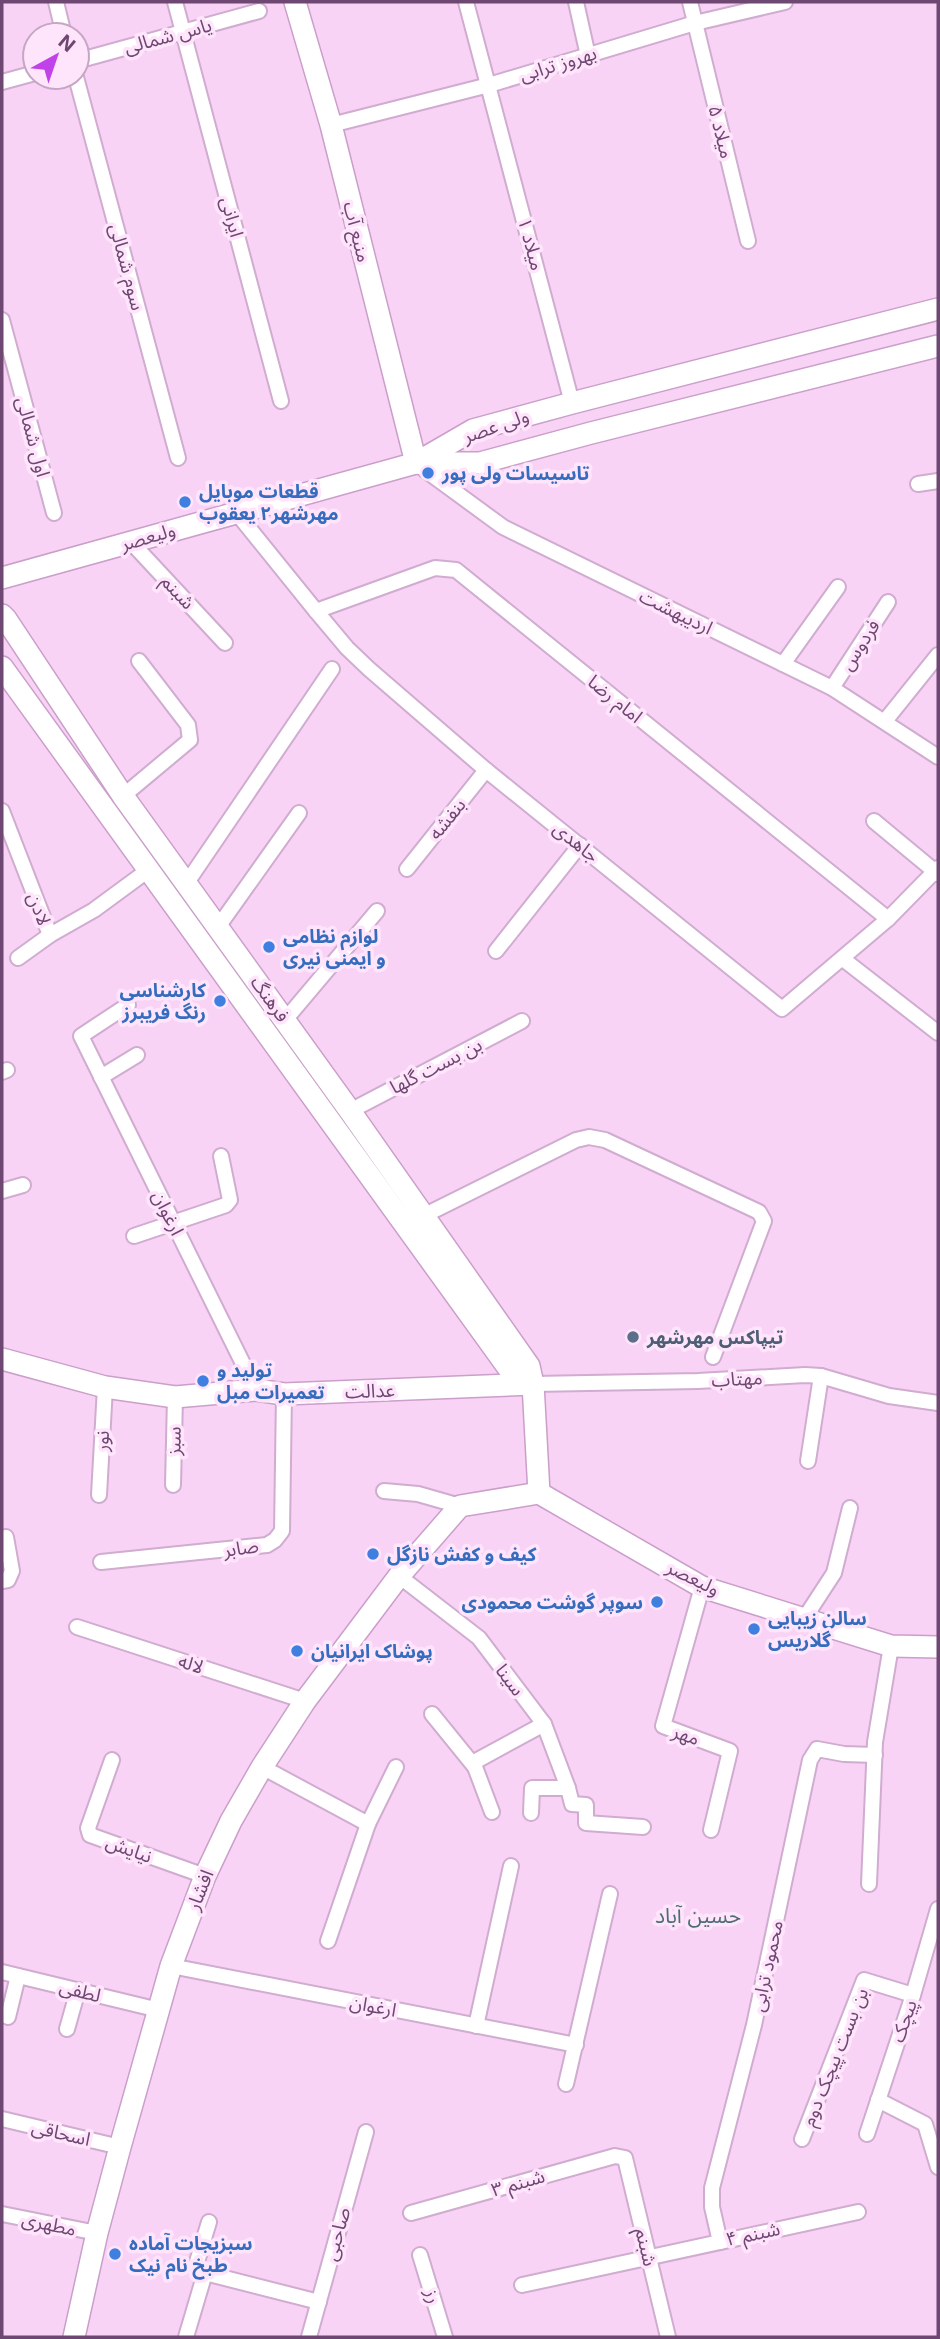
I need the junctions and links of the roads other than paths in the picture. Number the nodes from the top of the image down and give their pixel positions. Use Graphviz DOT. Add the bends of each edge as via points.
graph roads {
  1 [pos="56,2"];
  2 [pos="176,2"];
  3 [pos="295,2"];
  4 [pos="466,2"];
  5 [pos="576,2"];
  6 [pos="690,2"];
  7 [pos="785,2"];
  8 [pos="259,11"];
  9 [pos="61,21"];
  10 [pos="695,23"];
  11 [pos="184,32"];
  12 [pos="588,55"];
  13 [pos="91,57"];
  14 [pos="21,77"];
  15 [pos="2,82"];
  16 [pos="489,85"];
  17 [pos="80,91"];
  18 [pos="331,125"];
  19 [pos="748,241"];
  20 [pos="938,310"];
  21 [pos="2,320"];
  22 [pos="938,346"];
  23 [pos="281,401"];
  24 [pos="572,403"];
  25 [pos="178,458"];
  26 [pos="416,463"];
  27 [pos="938,481"];
  28 [pos="918,484"];
  29 [pos="236,512"];
  30 [pos="54,513"];
  31 [pos="131,542"];
  32 [pos="2,578"];
  33 [pos="838,587"];
  34 [pos="888,602"];
  35 [pos="316,611"];
  36 [pos="2,615"];
  37 [pos="225,643"];
  38 [pos="938,655"];
  39 [pos="139,661"];
  40 [pos="783,664"];
  41 [pos="2,667"];
  42 [pos="332,669"];
  43 [pos="832,688"];
  44 [pos="885,721"];
  45 [pos="938,757"];
  46 [pos="486,770"];
  47 [pos="123,796"];
  48 [pos="2,811"];
  49 [pos="299,813"];
  50 [pos="874,821"];
  51 [pos="580,845"];
  52 [pos="407,869"];
  53 [pos="147,871"];
  54 [pos="937,871"];
  55 [pos="186,884"];
  56 [pos="377,911"];
  57 [pos="888,919"];
  58 [pos="218,927"];
  59 [pos="50,935"];
  60 [pos="496,951"];
  61 [pos="18,958"];
  62 [pos="843,959"];
  63 [pos="128,1005"];
  64 [pos="285,1020"];
  65 [pos="522,1021"];
  66 [pos="938,1033"];
  67 [pos="137,1055"];
  68 [pos="101,1077"];
  69 [pos="350,1111"];
  70 [pos="221,1156"];
  71 [pos="23,1185"];
  72 [pos="2,1191"];
  73 [pos="423,1216"];
  74 [pos="173,1222"];
  75 [pos="134,1236"];
  76 [pos="713,1357"];
  77 [pos="2,1359"];
  78 [pos="821,1376"];
  79 [pos="533,1384"];
  80 [pos="105,1387"];
  81 [pos="256,1390"];
  82 [pos="284,1394"];
  83 [pos="174,1397"];
  84 [pos="938,1403"];
  85 [pos="808,1461"];
  86 [pos="173,1485"];
  87 [pos="384,1491"];
  88 [pos="539,1493"];
  89 [pos="99,1495"];
  90 [pos="460,1506"];
  91 [pos="850,1508"];
  92 [pos="5,1538"];
  93 [pos="101,1562"];
  94 [pos="399,1576"];
  95 [pos="2,1581"];
  96 [pos="702,1587"];
  97 [pos="804,1619"];
  98 [pos="77,1627"];
  99 [pos="891,1646"];
  100 [pos="938,1647"];
  101 [pos="306,1701"];
  102 [pos="432,1714"];
  103 [pos="544,1724"];
  104 [pos="874,1755"];
  105 [pos="112,1760"];
  106 [pos="262,1767"];
  107 [pos="396,1767"];
  108 [pos="475,1767"];
  109 [pos="568,1788"];
  110 [pos="492,1812"];
  111 [pos="531,1813"];
  112 [pos="368,1824"];
  113 [pos="643,1827"];
  114 [pos="711,1830"];
  115 [pos="511,1866"];
  116 [pos="205,1876"];
  117 [pos="869,1884"];
  118 [pos="610,1894"];
  119 [pos="938,1909"];
  120 [pos="328,1941"];
  121 [pos="171,1966"];
  122 [pos="2,1972"];
  123 [pos="18,1976"];
  124 [pos="78,1990"];
  125 [pos="913,1995"];
  126 [pos="159,2010"];
  127 [pos="8,2017"];
  128 [pos="476,2026"];
  129 [pos="67,2029"];
  130 [pos="576,2045"];
  131 [pos="566,2084"];
  132 [pos="878,2100"];
  133 [pos="2,2119"];
  134 [pos="366,2132"];
  135 [pos="867,2134"];
  136 [pos="802,2139"];
  137 [pos="120,2147"];
  138 [pos="625,2158"];
  139 [pos="938,2167"];
  140 [pos="858,2211"];
  141 [pos="411,2213"];
  142 [pos="2,2214"];
  143 [pos="209,2222"];
  144 [pos="97,2233"];
  145 [pos="720,2242"];
  146 [pos="420,2255"];
  147 [pos="648,2257"];
  148 [pos="205,2273"];
  149 [pos="522,2285"];
  150 [pos="319,2302"];
  151 [pos="74,2337"];
  152 [pos="186,2337"];
  153 [pos="309,2337"];
  154 [pos="445,2337"];
  155 [pos="668,2337"];
  1 -- 9 [label="street"];
  2 -- 11 [label="street, ایرانی"];
  3 -- 18 [label="street, منبع آب"];
  4 -- 16 [label="street, میلاد ۱"];
  5 -- 12 [label="street"];
  6 -- 10 [label="street, میلاد ۵"];
  7 -- 10 [label="street, بهروز ترابی"];
  8 -- 11 [label="street, یاس شمالی"];
  10 -- 12 [label="street, بهروز ترابی"];
  10 -- 19 [label="street, میلاد ۵"];
  11 -- 13 [label="street, یاس شمالی"];
  11 -- 23 [label="street, ایرانی"];
  12 -- 16 [label="street, بهروز ترابی"];
  14 -- 15 [label="street"];
  16 -- 18 [label="street, بهروز ترابی"];
  16 -- 24 [label="street, میلاد ۱"];
  17 -- 25 [label="street, سوم شمالی"];
  18 -- 26 [label="street, منبع آب"];
  20 -- 24 [label="street, ولی عصر"];
  21 -- 30 [label="street, اول شمالی"];
  22 -- 26 [label="street, ولی عصر" via="480,463"];
  24 -- 26 [label="street, ولی عصر" via="473,430"];
  26 -- 29 [label="street, ولیعصر"];
  26 -- 40 [label="street, اردیبهشت" via="503,527"];
  27 -- 28 [label="street"];
  29 -- 31 [label="street, ولیعصر"];
  29 -- 35 [label="street, جاهدی"];
  31 -- 32 [label="street, ولیعصر"];
  31 -- 37 [label="street, شبنم"];
  33 -- 40 [label="street"];
  34 -- 43 [label="street, فردوس"];
  35 -- 46 [label="street, جاهدی" via="347,648"];
  35 -- 57 [label="street, امام رضا" via="435,568 456,570"];
  36 -- 47 [label="street, فرهنگ"];
  38 -- 44 [label="street"];
  39 -- 47 [label="street" via="188,725 190,740"];
  40 -- 43 [label="street, اردیبهشت"];
  41 -- 53 [label="street, فرهنگ"];
  42 -- 55 [label="street"];
  43 -- 44 [label="street, اردیبهشت"];
  44 -- 45 [label="street, اردیبهشت"];
  46 -- 51 [label="street, جاهدی"];
  46 -- 52 [label="street, بنفشه"];
  47 -- 55 [label="street, فرهنگ"];
  48 -- 59 [label="street, لادن"];
  49 -- 58 [label="street"];
  50 -- 54 [label="street"];
  51 -- 60 [label="street"];
  51 -- 62 [label="street, جاهدی" via="782,1009"];
  53 -- 59 [label="street, لادن"];
  53 -- 79 [label="street, فرهنگ" via="512,1373"];
  54 -- 57 [label="street, جاهدی"];
  55 -- 58 [label="street, فرهنگ"];
  56 -- 64 [label="street"];
  57 -- 62 [label="street, جاهدی"];
  58 -- 64 [label="street, فرهنگ"];
  59 -- 61 [label="street"];
  62 -- 66 [label="street"];
  63 -- 68 [label="street, ارغوان" via="81,1036"];
  64 -- 69 [label="street, فرهنگ"];
  65 -- 69 [label="street, بن بست گلها"];
  67 -- 68 [label="street"];
  68 -- 74 [label="street, ارغوان"];
  69 -- 73 [label="street, فرهنگ"];
  70 -- 74 [label="street" via="230,1199 220,1208"];
  71 -- 72 [label="street"];
  73 -- 76 [label="street" via="589,1137 605,1140 759,1212 764,1221"];
  73 -- 79 [label="street, فرهنگ" via="529,1366"];
  74 -- 75 [label="street"];
  74 -- 81 [label="street, ارغوان"];
  77 -- 80 [label="street, عدالت"];
  78 -- 79 [label="street, مهتاب"];
  78 -- 84 [label="street, مهتاب" via="889,1396"];
  78 -- 85 [label="street"];
  79 -- 82 [label="street, عدالت"];
  79 -- 88 [label="street, فرهنگ"];
  80 -- 83 [label="street, عدالت"];
  80 -- 89 [label="street, نور"];
  81 -- 82 [label="street, عدالت"];
  81 -- 83 [label="street, عدالت"];
  82 -- 93 [label="street, صابر" via="282,1531 275,1539 267,1545"];
  83 -- 86 [label="street, سبز"];
  87 -- 90 [label="street" via="418,1494"];
  88 -- 90 [label="street"];
  88 -- 96 [label="street, ولیعصر"];
  90 -- 94 [label="street, افشار"];
  91 -- 97 [label="street" via="834,1573"];
  92 -- 95 [label="street" via="12,1571 8,1580"];
  94 -- 101 [label="street, افشار"];
  94 -- 103 [label="street, سینا" via="479,1638"];
  96 -- 97 [label="street, ولیعصر"];
  96 -- 114 [label="street, مهر" via="663,1727 730,1751"];
  97 -- 99 [label="street, ولیعصر"];
  98 -- 101 [label="street, لاله"];
  99 -- 100 [label="street, ولیعصر"];
  99 -- 104 [label="street"];
  101 -- 106 [label="street, افشار"];
  102 -- 108 [label="street"];
  103 -- 108 [label="street" via="480,1758"];
  103 -- 109 [label="street, سینا"];
  104 -- 117 [label="street"];
  104 -- 145 [label="street, محمود ترابی" via="817,1749 810,1760 754,2025 712,2188"];
  105 -- 116 [label="street, نیایش" via="88,1828 90,1835"];
  106 -- 112 [label="street"];
  106 -- 116 [label="street, افشار"];
  107 -- 112 [label="street"];
  108 -- 110 [label="street"];
  109 -- 111 [label="street" via="532,1788"];
  109 -- 113 [label="street, سینا" via="572,1804 586,1805 586,1823"];
  112 -- 120 [label="street"];
  115 -- 128 [label="street"];
  116 -- 121 [label="street, افشار"];
  118 -- 130 [label="street"];
  119 -- 125 [label="street, پیچک"];
  121 -- 126 [label="street, افشار"];
  121 -- 128 [label="street, ارغوان"];
  122 -- 123 [label="street, لطفی"];
  123 -- 124 [label="street, لطفی"];
  123 -- 127 [label="street"];
  124 -- 126 [label="street, لطفی"];
  124 -- 129 [label="street"];
  125 -- 132 [label="street, پیچک"];
  125 -- 136 [label="street, بن بست پیچک دوم" via="864,1980"];
  126 -- 137 [label="street, افشار"];
  128 -- 130 [label="street, ارغوان"];
  130 -- 131 [label="street"];
  132 -- 135 [label="street, پیچک"];
  132 -- 139 [label="street" via="925,2124"];
  133 -- 137 [label="street, اسحاقی"];
  134 -- 150 [label="street, صاحبی"];
  137 -- 144 [label="street, افشار"];
  138 -- 141 [label="street, شبنم ۳" via="615,2156"];
  138 -- 147 [label="street, شبنم"];
  140 -- 145 [label="street, شبنم ۴"];
  142 -- 144 [label="street, مطهری"];
  143 -- 148 [label="street" via="197,2265"];
  144 -- 151 [label="street, افشار"];
  145 -- 147 [label="street, شبنم ۴"];
  146 -- 154 [label="street, رز"];
  147 -- 149 [label="street, شبنم ۴"];
  147 -- 155 [label="street, شبنم"];
  148 -- 150 [label="street"];
  148 -- 152 [label="street"];
  150 -- 153 [label="street, صاحبی"];
}
